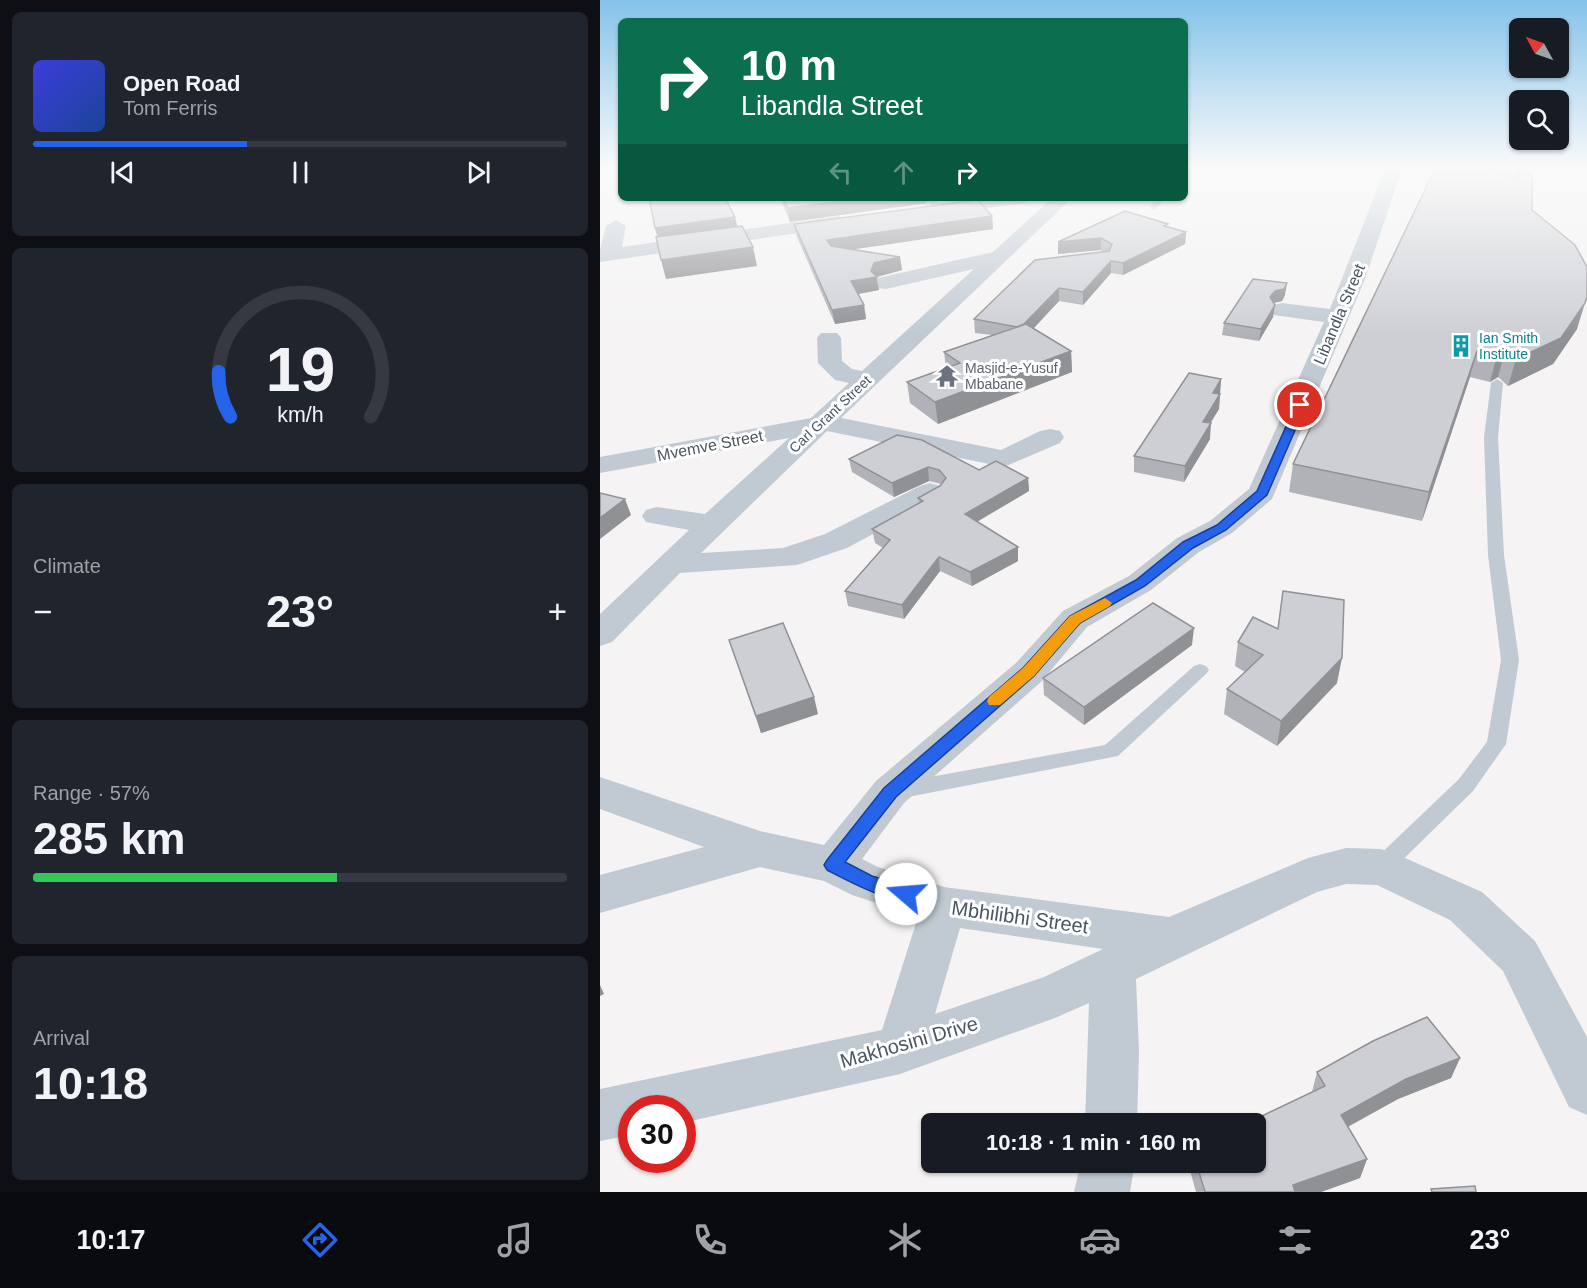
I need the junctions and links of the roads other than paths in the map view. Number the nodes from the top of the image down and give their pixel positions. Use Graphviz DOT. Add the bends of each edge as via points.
graph roads {
  1 [pos="776,225"];
  2 [pos="1039,225"];
  3 [pos="1373,225"];
  4 [pos="616,226"];
  5 [pos="605,256"];
  6 [pos="1005,262"];
  7 [pos="886,283"];
  8 [pos="1282,310"];
  9 [pos="1338,317"];
  10 [pos="829,338"];
  11 [pos="867,380"];
  12 [pos="1497,383"];
  13 [pos="820,423"];
  14 [pos="1050,437"];
  15 [pos="603,457"];
  16 [pos="930,492"];
  17 [pos="657,516"];
  18 [pos="712,524"];
  19 [pos="671,564"];
  20 [pos="600,634"];
  21 [pos="1200,669"];
  22 [pos="890,792"];
  23 [pos="600,793"];
  24 [pos="760,849"];
  25 [pos="833,865"];
  26 [pos="1381,867"];
  27 [pos="600,894"];
  28 [pos="944,906"];
  29 [pos="1171,938"];
  30 [pos="1112,966"];
  31 [pos="900,1050"];
  32 [pos="1587,1089"];
  33 [pos="696,1095"];
  34 [pos="618,1112"];
  35 [pos="1111,1113"];
  36 [pos="600,1115"];
  37 [pos="1106,1173"];
  38 [pos="1102,1192"];
  1 -- 5 [label="street"];
  2 -- 6 [label="street, Carl Grant Street"];
  3 -- 9 [label="street, Libandla Street"];
  4 -- 5 [label="street"];
  6 -- 7 [label="street"];
  6 -- 11 [label="street, Carl Grant Street"];
  8 -- 9 [label="street"];
  9 -- 22 [label="street, Libandla Street" via="1262,492 1221,527 1188,545 1140,583 1075,619 1029,672"];
  10 -- 11 [label="street" via="830,363 844,375"];
  11 -- 13 [label="street, Carl Grant Street"];
  12 -- 26 [label="lane" via="1491,437 1496,555 1510,660 1496,744 1466,784"];
  13 -- 14 [label="street" via="1004,459"];
  13 -- 15 [label="street, Mvemve Street"];
  13 -- 18 [label="street, Carl Grant Street"];
  16 -- 19 [label="street" via="836,541 786,558"];
  17 -- 18 [label="street"];
  18 -- 19 [label="street, Carl Grant Street"];
  19 -- 20 [label="street, Carl Grant Street"];
  21 -- 22 [label="lane" via="1111,751"];
  22 -- 25 [label="street, Libandla Street"];
  23 -- 24 [label="street, Mbhilibhi Street"];
  24 -- 25 [label="street, Mbhilibhi Street"];
  24 -- 27 [label="street"];
  25 -- 28 [label="street, Mbhilibhi Street" via="867,882"];
  26 -- 29 [label="street, Makhosini Drive" via="1346,866 1308,876"];
  26 -- 32 [label="street" via="1466,906 1519,956"];
  28 -- 29 [label="street, Mbhilibhi Street"];
  28 -- 31 [label="street"];
  29 -- 30 [label="street, Makhosini Drive"];
  30 -- 31 [label="street, Makhosini Drive" via="1054,996"];
  30 -- 35 [label="street"];
  31 -- 33 [label="street, Makhosini Drive"];
  34 -- 36 [label="street, Makhosini Drive"];
  37 -- 38 [label="street"];
}
